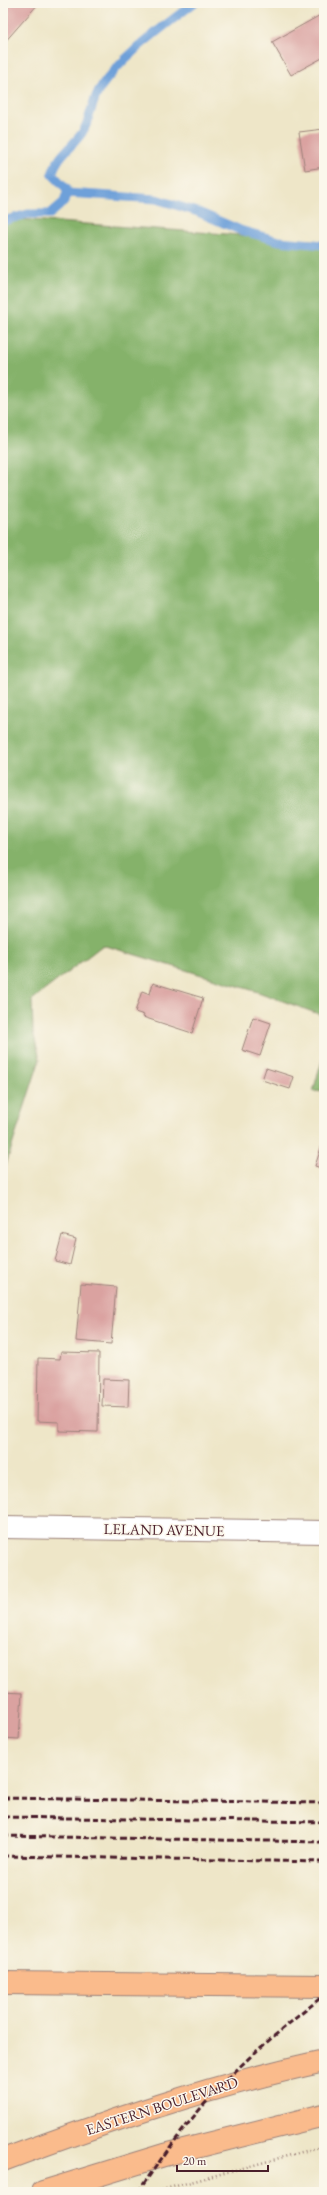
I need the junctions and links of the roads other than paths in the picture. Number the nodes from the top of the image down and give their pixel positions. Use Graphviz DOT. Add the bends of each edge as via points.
graph roads {
  1 [pos="3,1527"];
  2 [pos="324,1532"];
  3 [pos="3,1983"];
  4 [pos="324,1986"];
  5 [pos="324,2061"];
  6 [pos="324,2115"];
  7 [pos="3,2160"];
  8 [pos="46,2191"];
  1 -- 2 [label="street, LELAND AVENUE"];
  3 -- 4 [label="main road"];
  5 -- 7 [label="main road, EASTERN BOULEVARD" via="220,2086 145,2109"];
  6 -- 8 [label="main road" via="164,2155"];
}
